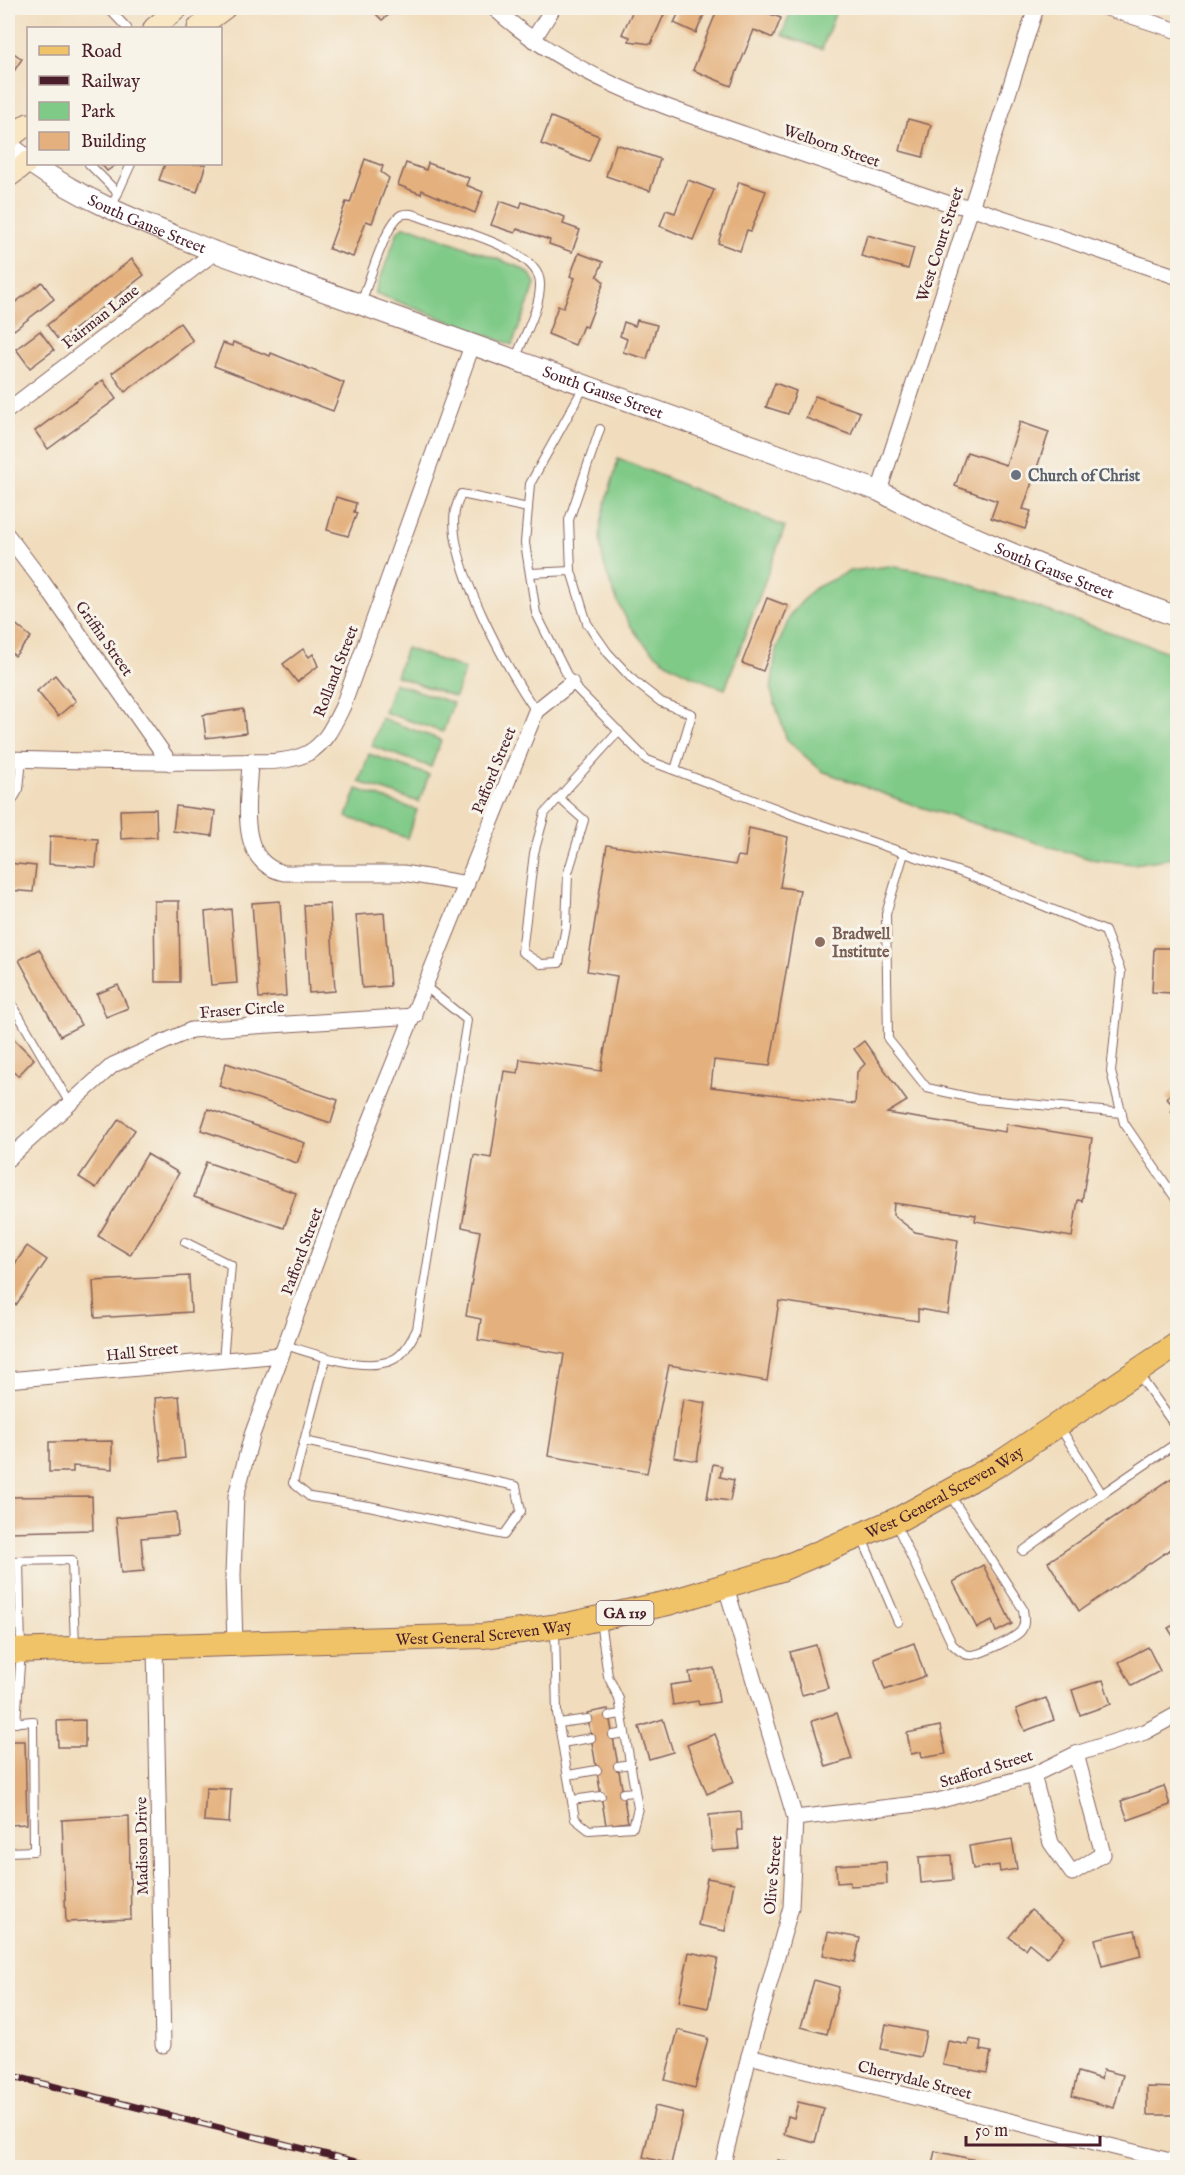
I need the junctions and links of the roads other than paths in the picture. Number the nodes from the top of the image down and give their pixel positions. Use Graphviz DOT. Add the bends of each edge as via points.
graph roads {
  1 [pos="108,8"];
  2 [pos="178,8"];
  3 [pos="225,8"];
  4 [pos="494,8"];
  5 [pos="553,8"];
  6 [pos="1036,8"];
  7 [pos="1107,8"];
  8 [pos="126,27"];
  9 [pos="155,27"];
  10 [pos="199,27"];
  11 [pos="1178,32"];
  12 [pos="533,40"];
  13 [pos="27,125"];
  14 [pos="8,140"];
  15 [pos="8,145"];
  16 [pos="27,160"];
  17 [pos="27,164"];
  18 [pos="34,165"];
  19 [pos="90,165"];
  20 [pos="131,165"];
  21 [pos="8,177"];
  22 [pos="114,201"];
  23 [pos="970,207"];
  24 [pos="215,252"];
  25 [pos="1178,277"];
  26 [pos="361,304"];
  27 [pos="473,343"];
  28 [pos="515,359"];
  29 [pos="585,385"];
  30 [pos="8,410"];
  31 [pos="600,429"];
  32 [pos="879,491"];
  33 [pos="528,508"];
  34 [pos="8,536"];
  35 [pos="572,571"];
  36 [pos="530,573"];
  37 [pos="1178,617"];
  38 [pos="571,683"];
  39 [pos="536,711"];
  40 [pos="619,731"];
  41 [pos="14,759"];
  42 [pos="250,761"];
  43 [pos="170,763"];
  44 [pos="675,771"];
  45 [pos="559,798"];
  46 [pos="8,808"];
  47 [pos="904,853"];
  48 [pos="467,885"];
  49 [pos="426,987"];
  50 [pos="8,997"];
  51 [pos="415,1016"];
  52 [pos="69,1102"];
  53 [pos="1122,1113"];
  54 [pos="9,1155"];
  55 [pos="1178,1202"];
  56 [pos="185,1242"];
  57 [pos="1178,1344"];
  58 [pos="283,1350"];
  59 [pos="326,1358"];
  60 [pos="223,1360"];
  61 [pos="1137,1371"];
  62 [pos="8,1380"];
  63 [pos="1058,1425"];
  64 [pos="1178,1431"];
  65 [pos="304,1442"];
  66 [pos="1178,1442"];
  67 [pos="949,1493"];
  68 [pos="1102,1494"];
  69 [pos="894,1521"];
  70 [pos="862,1536"];
  71 [pos="1023,1551"];
  72 [pos="8,1561"];
  73 [pos="19,1561"];
  74 [pos="726,1587"];
  75 [pos="8,1590"];
  76 [pos="19,1590"];
  77 [pos="599,1618"];
  78 [pos="898,1622"];
  79 [pos="555,1627"];
  80 [pos="235,1644"];
  81 [pos="155,1646"];
  82 [pos="75,1649"];
  83 [pos="14,1650"];
  84 [pos="621,1714"];
  85 [pos="1178,1714"];
  86 [pos="609,1716"];
  87 [pos="588,1719"];
  88 [pos="12,1723"];
  89 [pos="559,1723"];
  90 [pos="625,1733"];
  91 [pos="613,1736"];
  92 [pos="591,1738"];
  93 [pos="562,1743"];
  94 [pos="1076,1754"];
  95 [pos="630,1764"];
  96 [pos="618,1766"];
  97 [pos="597,1770"];
  98 [pos="568,1775"];
  99 [pos="1033,1775"];
  100 [pos="635,1792"];
  101 [pos="623,1793"];
  102 [pos="601,1796"];
  103 [pos="572,1800"];
  104 [pos="795,1818"];
  105 [pos="8,1852"];
  106 [pos="163,2046"];
  107 [pos="750,2056"];
  108 [pos="1178,2163"];
  109 [pos="722,2168"];
  1 -- 8 [label="lane"];
  2 -- 9 [label="main road"];
  3 -- 10 [label="main road"];
  4 -- 12 [label="street, Welborn Street"];
  5 -- 12 [label="street"];
  6 -- 23 [label="street, West Court Street"];
  7 -- 11 [label="street"];
  12 -- 23 [label="street, Welborn Street" via="562,59 684,114 950,204"];
  13 -- 14 [label="main road"];
  15 -- 16 [label="street, South Gause Street"];
  17 -- 21 [label="main road"];
  18 -- 22 [label="street, South Gause Street" via="66,188"];
  19 -- 22 [label="lane"];
  20 -- 22 [label="lane"];
  22 -- 24 [label="street, South Gause Street"];
  23 -- 25 [label="street, Welborn Street"];
  23 -- 32 [label="street, West Court Street"];
  24 -- 26 [label="street, South Gause Street"];
  24 -- 30 [label="street, Fairman Lane"];
  26 -- 27 [label="street, South Gause Street"];
  26 -- 28 [label="lane" via="398,216 408,213 423,218 521,254 536,267 540,282 538,300"];
  27 -- 28 [label="street, South Gause Street"];
  27 -- 42 [label="street, Rolland Street" via="334,723 317,747 306,754"];
  28 -- 29 [label="street, South Gause Street"];
  29 -- 32 [label="street, South Gause Street"];
  29 -- 33 [label="lane" via="530,484"];
  31 -- 35 [label="lane" via="568,520"];
  32 -- 37 [label="street, South Gause Street" via="1050,570"];
  33 -- 36 [label="lane" via="525,543"];
  33 -- 39 [label="lane" via="461,494 455,521 456,540 470,585 513,678"];
  34 -- 43 [label="street, Griffin Street"];
  35 -- 36 [label="lane"];
  35 -- 44 [label="lane" via="588,623 608,653 661,702 692,714"];
  36 -- 38 [label="lane" via="536,613"];
  38 -- 39 [label="street, Pafford Street"];
  38 -- 40 [label="lane"];
  39 -- 48 [label="street, Pafford Street"];
  40 -- 44 [label="lane" via="647,760"];
  40 -- 45 [label="lane"];
  41 -- 43 [label="street, Rolland Street"];
  41 -- 46 [label="lane" via="19,789"];
  42 -- 43 [label="street, Rolland Street"];
  42 -- 48 [label="street" via="251,845 258,858 273,870 404,873"];
  44 -- 47 [label="lane"];
  45 -- 45 [label="lane" via="545,813 534,853 522,952 541,964 559,963 566,927 568,873 584,820"];
  47 -- 53 [label="lane" via="1104,931 1121,972 1111,1072"];
  47 -- 53 [label="lane" via="886,914 888,1039 927,1088 977,1099"];
  48 -- 49 [label="street, Pafford Street"];
  49 -- 51 [label="street, Pafford Street"];
  49 -- 59 [label="lane" via="467,1020 417,1329 401,1355 380,1363"];
  50 -- 52 [label="lane"];
  51 -- 52 [label="street, Fraser Circle" via="191,1030 113,1065"];
  51 -- 58 [label="street, Pafford Street" via="342,1191"];
  52 -- 54 [label="street, Fraser Circle"];
  53 -- 55 [label="lane" via="1124,1123"];
  56 -- 60 [label="lane" via="231,1265"];
  57 -- 61 [label="main road, West General Screven Way / GA 119"];
  58 -- 59 [label="lane"];
  58 -- 60 [label="street, Hall Street"];
  58 -- 80 [label="street, Pafford Street" via="252,1436 236,1496"];
  59 -- 65 [label="lane"];
  60 -- 62 [label="street, Hall Street"];
  61 -- 63 [label="main road, West General Screven Way / GA 119"];
  61 -- 64 [label="lane"];
  63 -- 67 [label="main road, West General Screven Way / GA 119"];
  63 -- 68 [label="lane"];
  65 -- 65 [label="lane" via="293,1483 310,1497 504,1535 521,1511 516,1486"];
  66 -- 68 [label="lane"];
  67 -- 69 [label="main road, West General Screven Way / GA 119"];
  67 -- 69 [label="lane" via="1023,1609 1025,1621 1021,1632 993,1647 971,1656 952,1644"];
  68 -- 71 [label="lane"];
  69 -- 70 [label="main road, West General Screven Way / GA 119"];
  70 -- 74 [label="main road, West General Screven Way / GA 119"];
  70 -- 78 [label="lane"];
  72 -- 73 [label="lane"];
  73 -- 76 [label="lane"];
  73 -- 82 [label="lane" via="72,1560"];
  74 -- 77 [label="main road, West General Screven Way / GA 119"];
  74 -- 104 [label="street, Olive Street"];
  75 -- 76 [label="lane"];
  76 -- 83 [label="lane"];
  77 -- 79 [label="main road, West General Screven Way / GA 119"];
  77 -- 84 [label="lane" via="608,1676"];
  79 -- 80 [label="main road, West General Screven Way / GA 119" via="437,1639"];
  79 -- 89 [label="lane"];
  80 -- 81 [label="main road, West General Screven Way / GA 119"];
  81 -- 82 [label="main road, West General Screven Way / GA 119"];
  81 -- 106 [label="street, Madison Drive"];
  82 -- 83 [label="main road, West General Screven Way / GA 119"];
  83 -- 88 [label="lane"];
  84 -- 86 [label="lane"];
  84 -- 90 [label="lane"];
  85 -- 94 [label="street, Stafford Street" via="1145,1732"];
  87 -- 89 [label="lane"];
  88 -- 105 [label="lane" via="33,1721 34,1851"];
  89 -- 93 [label="lane"];
  90 -- 91 [label="lane"];
  90 -- 95 [label="lane"];
  92 -- 93 [label="lane"];
  93 -- 98 [label="lane"];
  94 -- 99 [label="street, Stafford Street"];
  94 -- 99 [label="street" via="1103,1854 1072,1873 1051,1844"];
  95 -- 96 [label="lane"];
  95 -- 100 [label="lane"];
  97 -- 98 [label="lane"];
  98 -- 103 [label="lane"];
  99 -- 104 [label="street, Stafford Street" via="934,1802"];
  100 -- 101 [label="lane"];
  100 -- 103 [label="lane" via="638,1808 633,1827 589,1830 575,1819"];
  102 -- 103 [label="lane"];
  104 -- 107 [label="street, Olive Street" via="791,1907"];
  107 -- 108 [label="street, Cherrydale Street"];
  107 -- 109 [label="street, Olive Street"];
}
